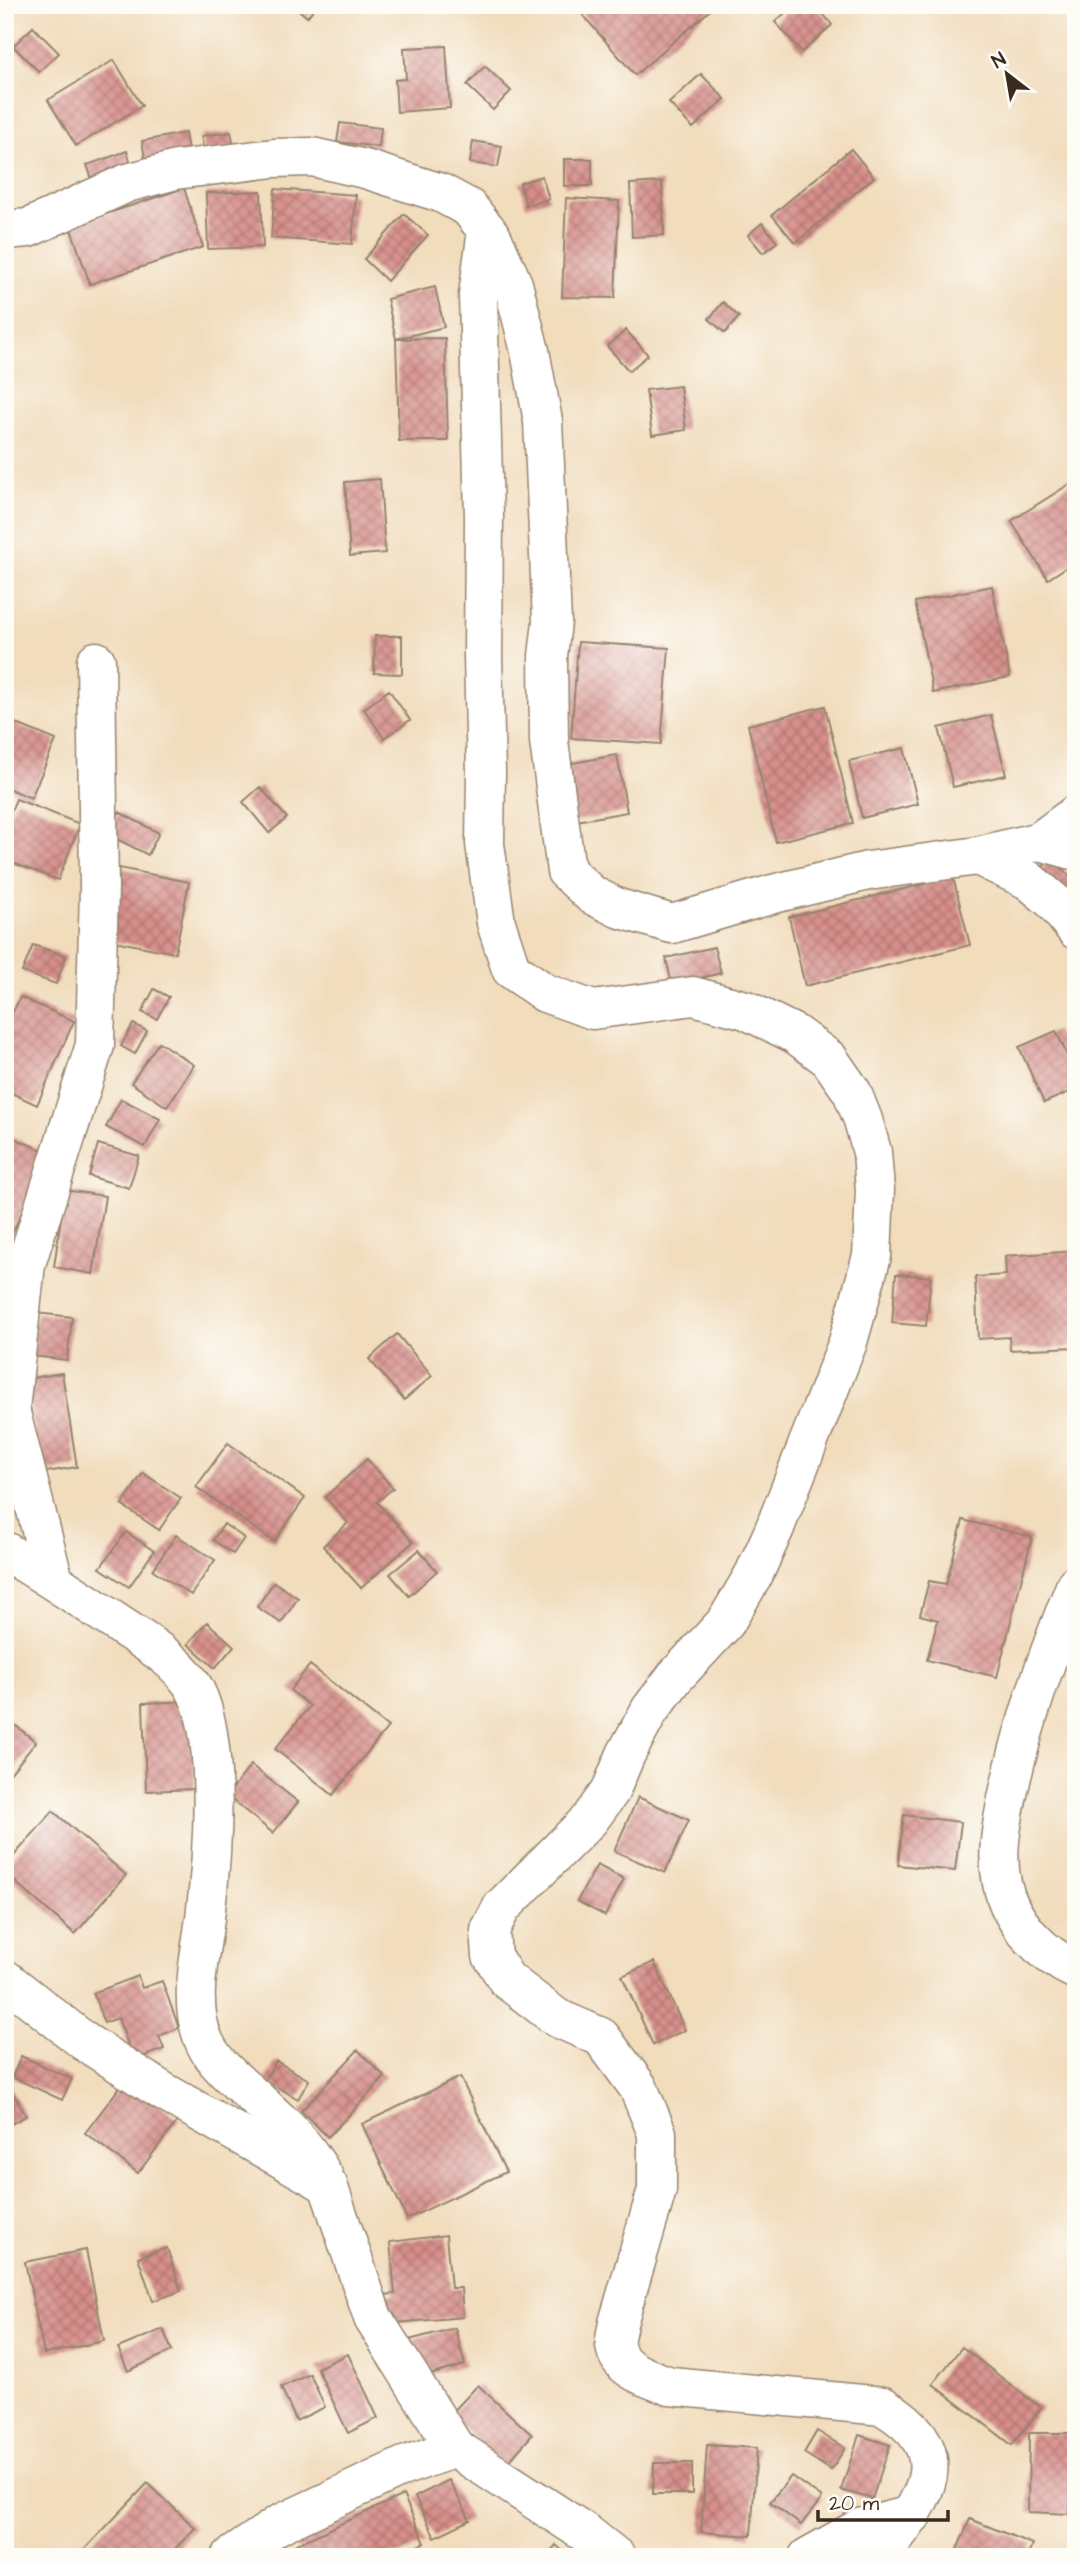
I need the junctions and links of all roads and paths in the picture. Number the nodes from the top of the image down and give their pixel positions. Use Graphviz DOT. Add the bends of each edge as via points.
graph roads {
  1 [pos="5,230"];
  2 [pos="487,230"];
  3 [pos="96,661"];
  4 [pos="1076,814"];
  5 [pos="1058,846"];
  6 [pos="978,856"];
  7 [pos="1076,930"];
  8 [pos="5,1551"];
  9 [pos="54,1581"];
  10 [pos="1076,1584"];
  11 [pos="1076,1970"];
  12 [pos="5,1979"];
  13 [pos="328,2185"];
  14 [pos="455,2448"];
  15 [pos="912,2515"];
  16 [pos="231,2557"];
  17 [pos="616,2557"];
  18 [pos="808,2557"];
  19 [pos="880,2557"];
  1 -- 2 [label="street" via="28,229 127,183 176,170 312,157 441,193 469,208"];
  2 -- 6 [label="street" via="513,284 543,421 552,622 549,741 566,871 592,895 672,924 868,871"];
  2 -- 15 [label="street" via="478,295 485,844 496,923 511,969 545,993 593,1010 694,996 746,1010 795,1034 829,1059 852,1092 872,1152 875,1190 872,1256 848,1342 754,1574 726,1622 650,1710 611,1790 590,1819 502,1907 490,1930 492,1956 507,1980 557,2018 601,2037 638,2087 657,2133 657,2190 618,2323 615,2344 622,2362 670,2386 883,2406 904,2418 922,2441 930,2466"];
  3 -- 9 [label="street" via="99,887 94,1045 26,1264 10,1409"];
  4 -- 5 [label="street"];
  5 -- 6 [label="street"];
  6 -- 7 [label="street" via="1028,880"];
  8 -- 9 [label="street"];
  9 -- 13 [label="street" via="169,1660 191,1683 203,1707 212,1781 209,1884 195,2007 205,2044 227,2073 311,2154"];
  10 -- 11 [label="street" via="1017,1751 998,1847 1002,1885 1016,1917 1033,1941"];
  12 -- 13 [label="street" via="85,2042"];
  13 -- 14 [label="street" via="373,2318"];
  14 -- 16 [label="street" via="404,2466 278,2525"];
  14 -- 17 [label="street"];
  15 -- 18 [label="street" via="860,2528"];
  15 -- 19 [label="street"];
}
